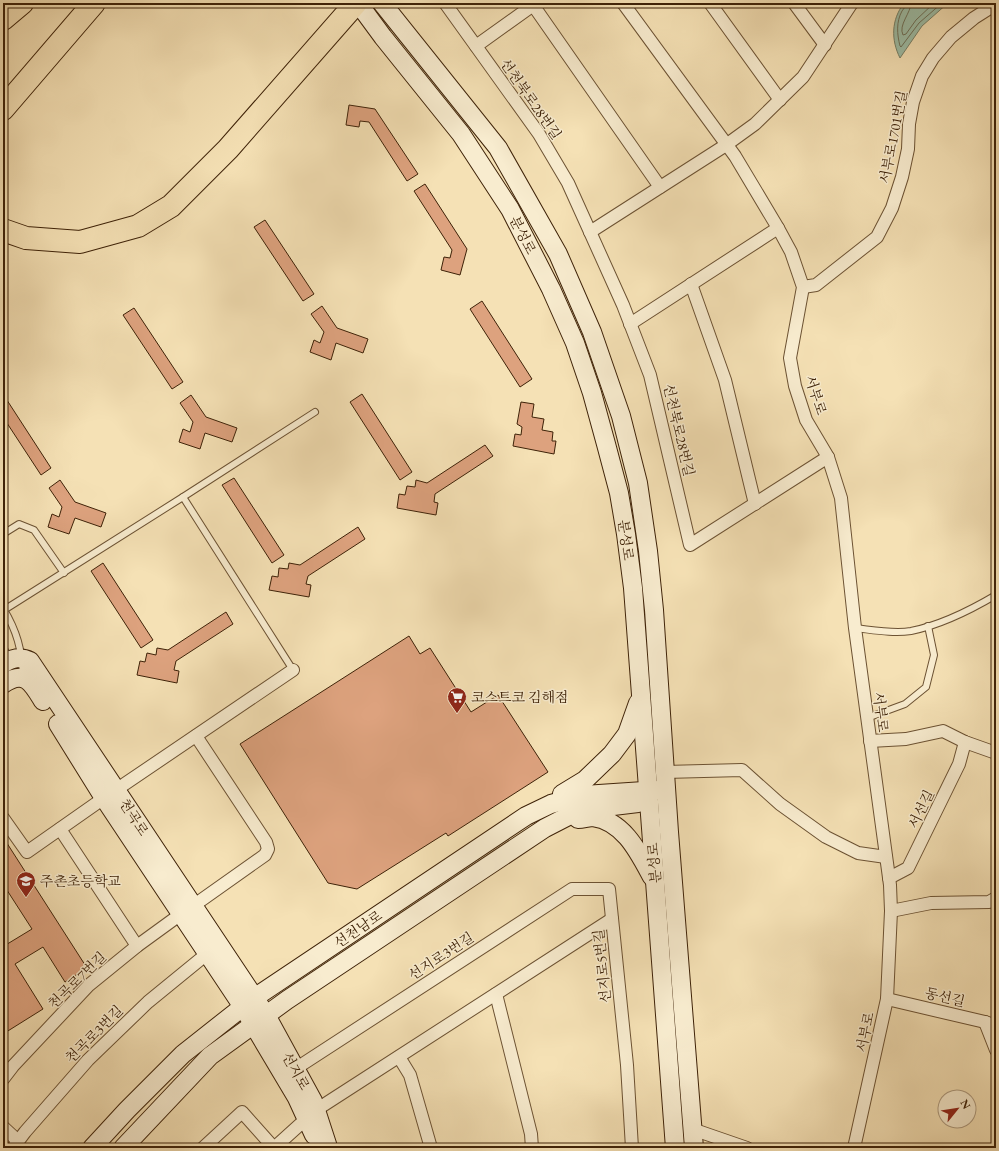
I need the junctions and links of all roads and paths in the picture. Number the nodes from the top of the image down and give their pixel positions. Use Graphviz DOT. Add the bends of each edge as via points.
graph roads {
  1 [pos="22,3"];
  2 [pos="94,3"];
  3 [pos="357,3"];
  4 [pos="382,3"];
  5 [pos="445,3"];
  6 [pos="623,3"];
  7 [pos="710,3"];
  8 [pos="794,3"];
  9 [pos="852,3"];
  10 [pos="534,4"];
  11 [pos="996,4"];
  12 [pos="3,19"];
  13 [pos="825,45"];
  14 [pos="476,46"];
  15 [pos="780,100"];
  16 [pos="3,109"];
  17 [pos="726,145"];
  18 [pos="660,187"];
  19 [pos="778,228"];
  20 [pos="3,230"];
  21 [pos="590,232"];
  22 [pos="691,284"];
  23 [pos="803,287"];
  24 [pos="630,324"];
  25 [pos="315,412"];
  26 [pos="828,457"];
  27 [pos="183,497"];
  28 [pos="755,504"];
  29 [pos="3,534"];
  30 [pos="64,573"];
  31 [pos="996,595"];
  32 [pos="4,609"];
  33 [pos="928,626"];
  34 [pos="855,628"];
  35 [pos="11,667"];
  36 [pos="293,670"];
  37 [pos="640,695"];
  38 [pos="867,718"];
  39 [pos="196,736"];
  40 [pos="870,741"];
  41 [pos="965,742"];
  42 [pos="996,754"];
  43 [pos="665,772"];
  44 [pos="110,794"];
  45 [pos="667,795"];
  46 [pos="648,796"];
  47 [pos="526,816"];
  48 [pos="3,818"];
  49 [pos="556,822"];
  50 [pos="60,829"];
  51 [pos="886,856"];
  52 [pos="889,878"];
  53 [pos="655,883"];
  54 [pos="996,898"];
  55 [pos="187,910"];
  56 [pos="891,911"];
  57 [pos="612,919"];
  58 [pos="136,946"];
  59 [pos="208,953"];
  60 [pos="496,994"];
  61 [pos="887,999"];
  62 [pos="248,1002"];
  63 [pos="260,1020"];
  64 [pos="990,1024"];
  65 [pos="996,1050"];
  66 [pos="398,1057"];
  67 [pos="295,1069"];
  68 [pos="3,1079"];
  69 [pos="311,1114"];
  70 [pos="3,1127"];
  71 [pos="692,1129"];
  72 [pos="16,1145"];
  73 [pos="92,1148"];
  74 [pos="123,1148"];
  75 [pos="204,1148"];
  76 [pos="274,1148"];
  77 [pos="317,1148"];
  78 [pos="328,1148"];
  79 [pos="431,1148"];
  80 [pos="532,1148"];
  81 [pos="632,1148"];
  82 [pos="675,1148"];
  83 [pos="694,1148"];
  84 [pos="747,1148"];
  85 [pos="854,1148"];
  1 -- 12 [label="highway"];
  2 -- 16 [label="highway"];
  3 -- 20 [label="highway" via="228,149 172,206 138,226 80,242 26,238"];
  3 -- 37 [label="main road, 분성로" via="461,134 510,209 575,343 606,444 626,534 633,588"];
  4 -- 43 [label="main road, 분성로" via="498,148 558,254 592,332 621,416 638,483 654,610"];
  5 -- 14 [label="street, 선천북로28번길"];
  6 -- 17 [label="street"];
  7 -- 15 [label="street"];
  8 -- 13 [label="street"];
  9 -- 13 [label="street"];
  10 -- 14 [label="street"];
  10 -- 18 [label="street"];
  11 -- 23 [label="street, 서부로1701번길" via="951,37 922,76 913,102 902,177 892,208 877,237 816,285"];
  13 -- 15 [label="street" via="803,77"];
  14 -- 21 [label="street, 선천북로28번길" via="539,134 568,184"];
  15 -- 17 [label="street" via="755,124"];
  17 -- 18 [label="street"];
  17 -- 19 [label="street"];
  18 -- 21 [label="street"];
  19 -- 22 [label="street"];
  19 -- 23 [label="street" via="791,252"];
  21 -- 24 [label="street, 선천북로28번길"];
  22 -- 24 [label="street"];
  22 -- 28 [label="street" via="725,380"];
  23 -- 26 [label="street, 서부로" via="790,358 795,386 806,420"];
  24 -- 28 [label="street, 선천북로28번길" via="650,375 690,545"];
  25 -- 27 [label="lane"];
  26 -- 28 [label="street"];
  26 -- 34 [label="street, 서부로" via="841,498"];
  27 -- 30 [label="lane"];
  27 -- 36 [label="lane"];
  29 -- 30 [label="lane" via="19,524 34,530"];
  30 -- 32 [label="lane"];
  31 -- 33 [label="lane" via="958,616"];
  32 -- 35 [label="lane" via="17,637"];
  33 -- 34 [label="lane" via="910,631"];
  33 -- 38 [label="lane" via="934,655 926,687 905,704"];
  34 -- 38 [label="street, 서부로"];
  35 -- 44 [label="main road, 천곡로" via="30,661"];
  36 -- 39 [label="street"];
  37 -- 46 [label="main road, 분성로"];
  37 -- 47 [label="main road" via="627,734 612,754 585,780"];
  38 -- 40 [label="street, 서부로"];
  39 -- 44 [label="street"];
  39 -- 55 [label="street, 천곡로7번길" via="266,842 268,849 265,855"];
  40 -- 41 [label="street" via="906,740 943,731"];
  40 -- 51 [label="street, 서부로"];
  41 -- 42 [label="street"];
  41 -- 52 [label="street, 서선길" via="959,764 908,868"];
  43 -- 45 [label="main road, 분성로"];
  43 -- 51 [label="street" via="742,770 780,804 826,837 858,853"];
  44 -- 50 [label="street"];
  44 -- 55 [label="main road, 천곡로"];
  45 -- 46 [label="main road, 선천남로"];
  45 -- 71 [label="main road, 분성로"];
  46 -- 47 [label="main road, 선천남로" via="584,794 551,804"];
  46 -- 49 [label="main road, 선천남로" via="580,810"];
  46 -- 53 [label="main road, 분성로"];
  47 -- 62 [label="main road, 선천남로"];
  48 -- 50 [label="street" via="27,852"];
  49 -- 53 [label="main road" via="593,817 609,822 625,834"];
  49 -- 63 [label="main road, 선천남로"];
  50 -- 58 [label="street"];
  51 -- 52 [label="street, 서부로"];
  52 -- 56 [label="street, 서부로"];
  53 -- 82 [label="main road, 분성로"];
  54 -- 56 [label="street" via="989,902 931,903"];
  55 -- 58 [label="street, 천곡로7번길"];
  55 -- 59 [label="main road, 천곡로"];
  55 -- 62 [label="main road, 천곡로"];
  56 -- 61 [label="street, 서부로"];
  57 -- 60 [label="street, 선지로5번길"];
  57 -- 67 [label="street, 선지로3번길" via="609,889 572,888"];
  57 -- 81 [label="street, 선지로5번길" via="627,1065"];
  58 -- 68 [label="street, 천곡로7번길" via="90,985"];
  59 -- 62 [label="main road, 천곡로"];
  59 -- 72 [label="street, 천곡로3번길" via="148,1002 88,1060"];
  60 -- 66 [label="street, 선지로5번길"];
  60 -- 80 [label="street" via="531,1134"];
  61 -- 64 [label="street, 동선길"];
  61 -- 85 [label="street, 서부로"];
  62 -- 63 [label="main road, 선지로"];
  62 -- 73 [label="main road, 선천남로" via="182,1054"];
  63 -- 67 [label="main road, 선지로"];
  63 -- 69 [label="main road, 선지로" via="298,1098"];
  63 -- 74 [label="main road, 선천남로" via="210,1056"];
  64 -- 65 [label="street"];
  66 -- 69 [label="street, 선지로5번길"];
  66 -- 79 [label="street" via="410,1075"];
  67 -- 69 [label="main road, 선지로" via="313,1101"];
  69 -- 76 [label="street, 선지로5번길"];
  69 -- 77 [label="main road, 선지로"];
  69 -- 78 [label="main road, 선지로"];
  70 -- 72 [label="street"];
  71 -- 83 [label="main road, 분성로"];
  71 -- 84 [label="street"];
  75 -- 76 [label="street" via="242,1112"];
}
